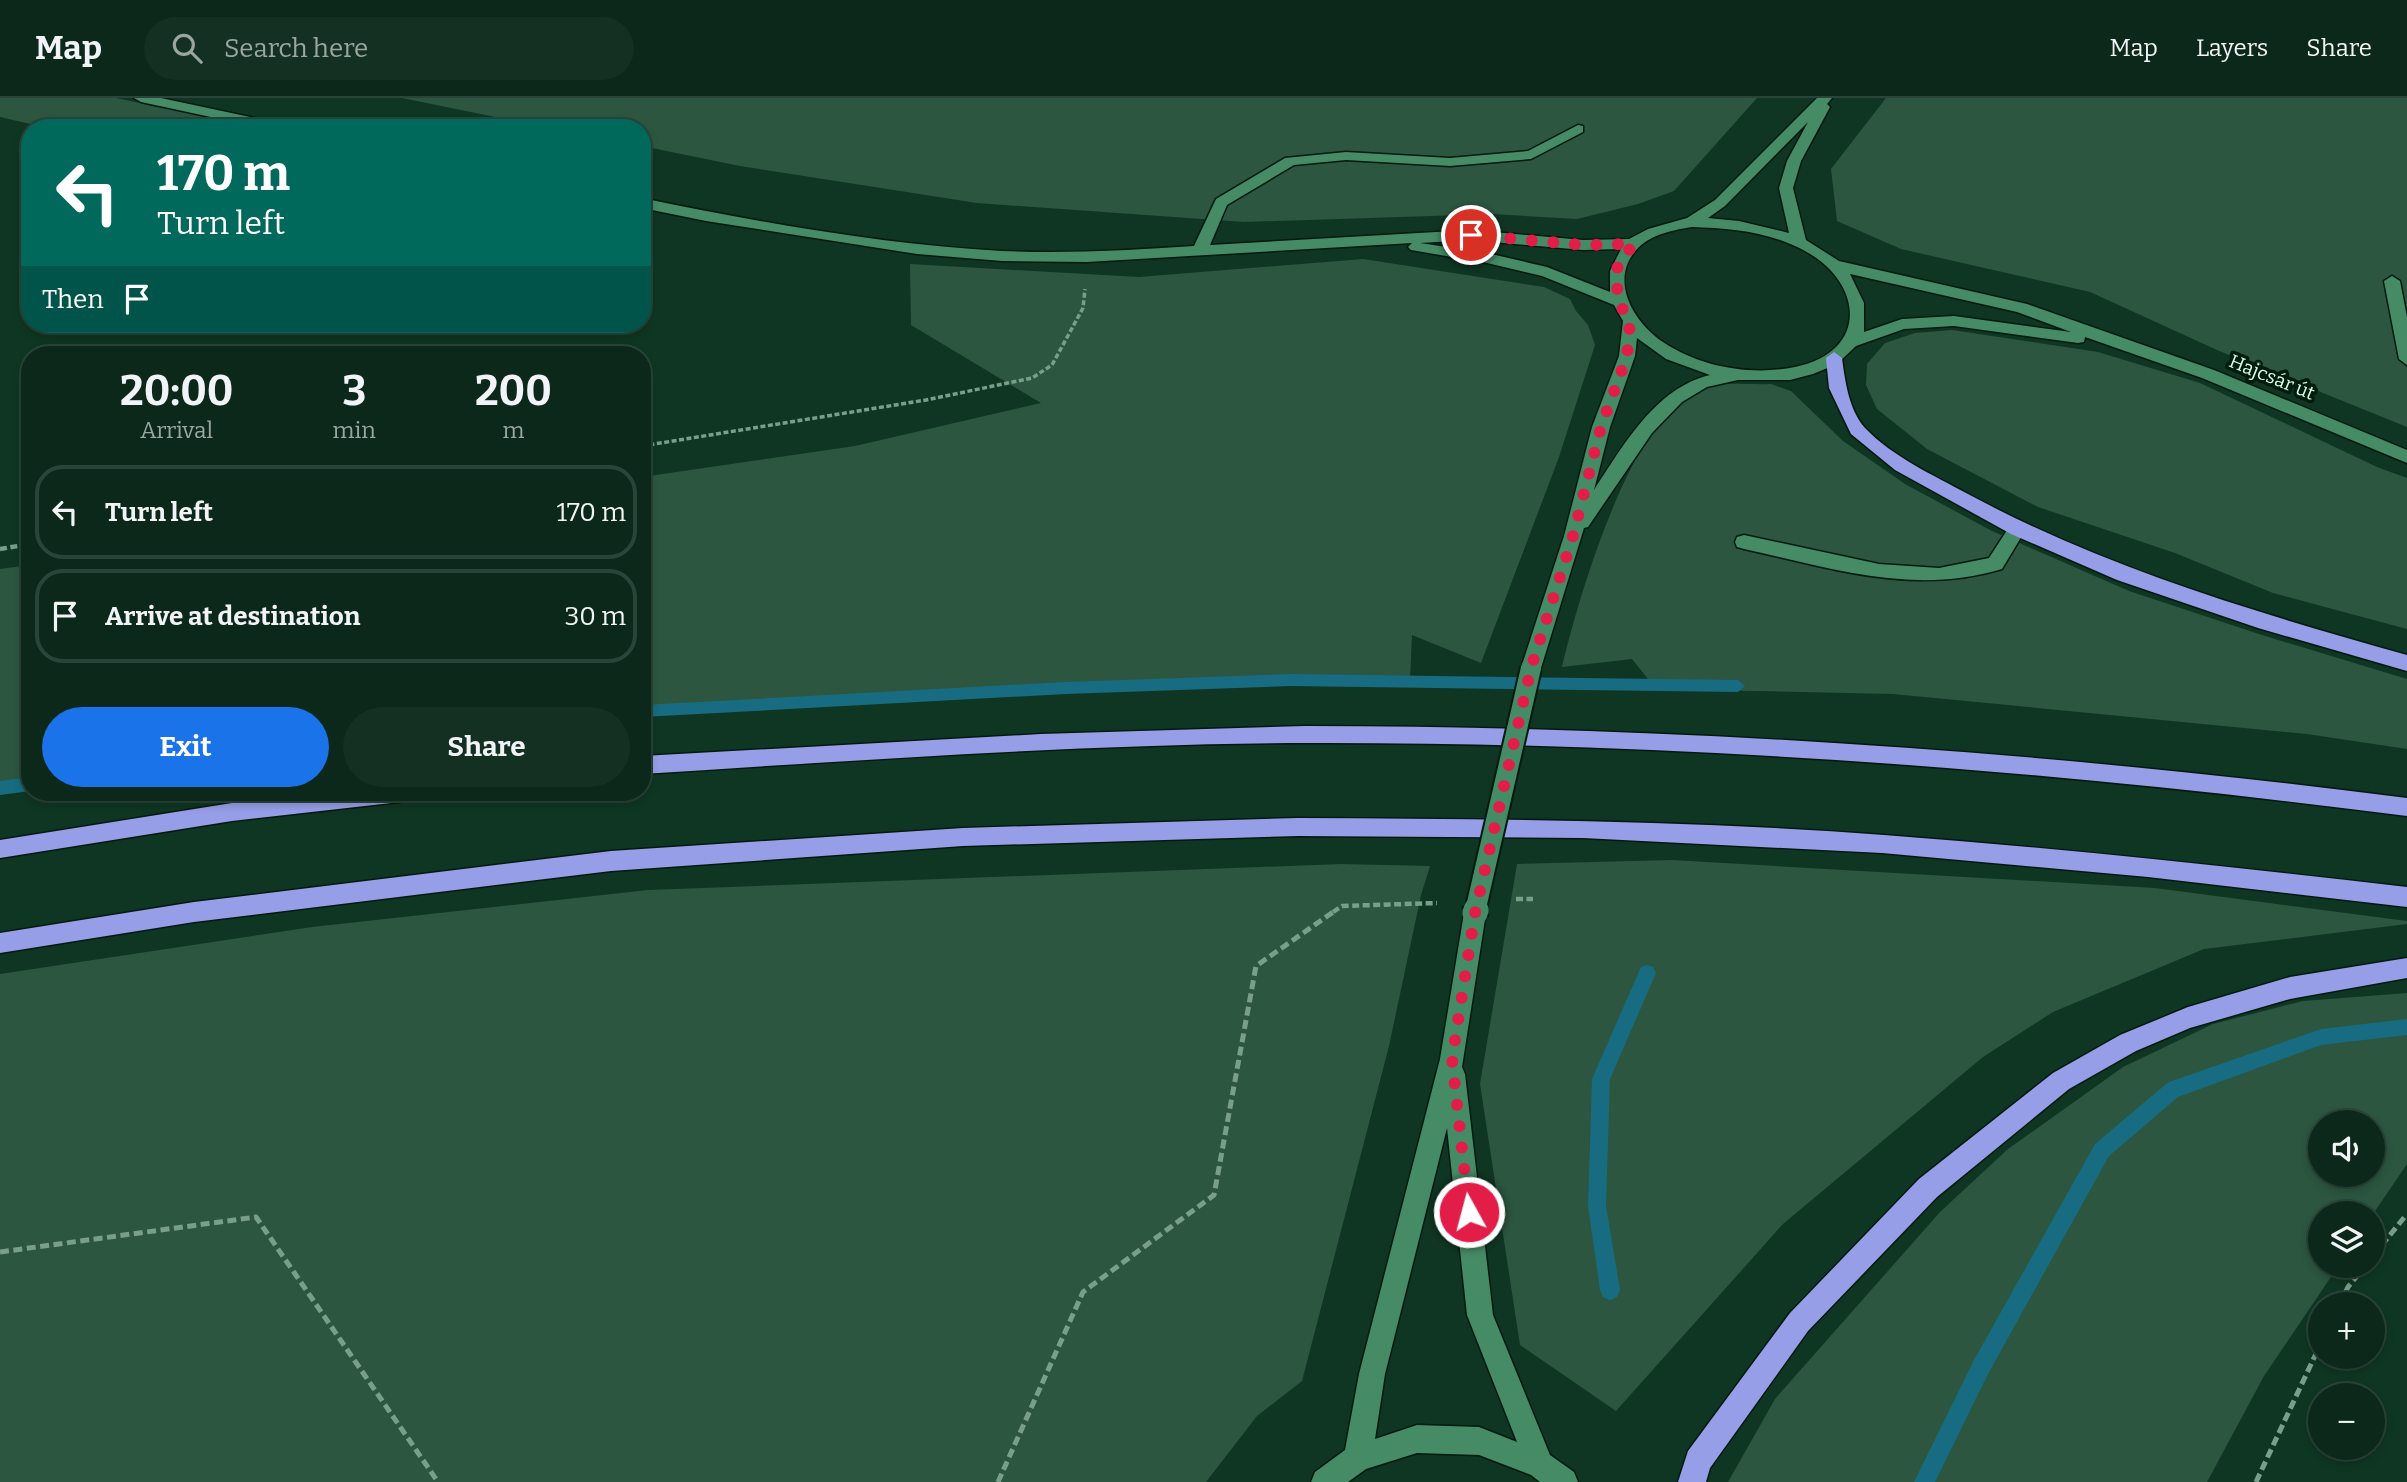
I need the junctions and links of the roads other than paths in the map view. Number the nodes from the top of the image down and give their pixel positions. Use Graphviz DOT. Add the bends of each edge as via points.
graph roads {
  1 [pos="141,98"];
  2 [pos="1826,98"];
  3 [pos="240,119"];
  4 [pos="1578,129"];
  5 [pos="651,205"];
  6 [pos="1692,222"];
  7 [pos="1362,240"];
  8 [pos="1800,242"];
  9 [pos="1633,244"];
  10 [pos="1199,252"];
  11 [pos="1834,265"];
  12 [pos="2392,281"];
  13 [pos="1618,301"];
  14 [pos="1630,322"];
  15 [pos="1851,342"];
  16 [pos="2118,344"];
  17 [pos="1834,358"];
  18 [pos="2407,359"];
  19 [pos="1738,375"];
  20 [pos="2407,457"];
  21 [pos="2017,528"];
  22 [pos="1573,536"];
  23 [pos="1745,542"];
  24 [pos="2407,663"];
  25 [pos="651,764"];
  26 [pos="329,801"];
  27 [pos="2407,807"];
  28 [pos="0,849"];
  29 [pos="2407,897"];
  30 [pos="0,943"];
  31 [pos="2407,968"];
  32 [pos="1452,1059"];
  33 [pos="1357,1458"];
  34 [pos="1540,1465"];
  35 [pos="1325,1482"];
  36 [pos="1564,1482"];
  37 [pos="1692,1482"];
  1 -- 3 [label="street"];
  2 -- 6 [label="street" via="1720,203"];
  2 -- 8 [label="street" via="1794,161 1786,188"];
  4 -- 10 [label="street" via="1531,155 1450,162 1346,156 1290,160 1221,202"];
  5 -- 10 [label="street" via="917,249 1087,257"];
  6 -- 8 [label="street" via="1728,222"];
  6 -- 9 [label="street" via="1669,226"];
  7 -- 9 [label="street" via="1471,235 1583,245"];
  7 -- 10 [label="street"];
  7 -- 13 [label="street" via="1487,258 1547,272"];
  8 -- 11 [label="street"];
  9 -- 13 [label="street" via="1616,270"];
  11 -- 15 [label="street" via="1854,291 1857,304 1860,318"];
  11 -- 16 [label="street, Hajcsár út" via="2021,308"];
  12 -- 18 [label="street"];
  13 -- 14 [label="street"];
  14 -- 19 [label="street" via="1657,346 1694,365"];
  14 -- 22 [label="street" via="1627,356 1601,427"];
  15 -- 16 [label="street, Hajcsár út" via="1902,324 1954,321"];
  15 -- 17 [label="street"];
  16 -- 20 [label="street, Hajcsár út" via="2208,374"];
  17 -- 19 [label="street" via="1808,371"];
  17 -- 21 [label="highway" via="1837,388 1857,430 1901,466"];
  19 -- 22 [label="street" via="1693,386 1668,404"];
  21 -- 23 [label="street" via="1995,564 1939,575 1879,571"];
  21 -- 24 [label="highway" via="2124,575"];
  22 -- 32 [label="street, bridge" via="1531,668 1475,913"];
  25 -- 27 [label="highway" via="959,746 1272,735 1571,738 1851,750 2070,768"];
  26 -- 28 [label="highway"];
  29 -- 30 [label="highway" via="2148,867 1882,844 1583,829 1298,827 963,837 611,861 194,912"];
  31 -- 37 [label="highway" via="2290,988 2189,1018 2128,1044 2061,1081 1928,1188 1799,1322 1698,1461"];
  32 -- 33 [label="street" via="1372,1374"];
  32 -- 34 [label="street" via="1480,1315"];
  33 -- 34 [label="street" via="1429,1439 1479,1441"];
  33 -- 35 [label="street"];
  34 -- 36 [label="street"];
}
